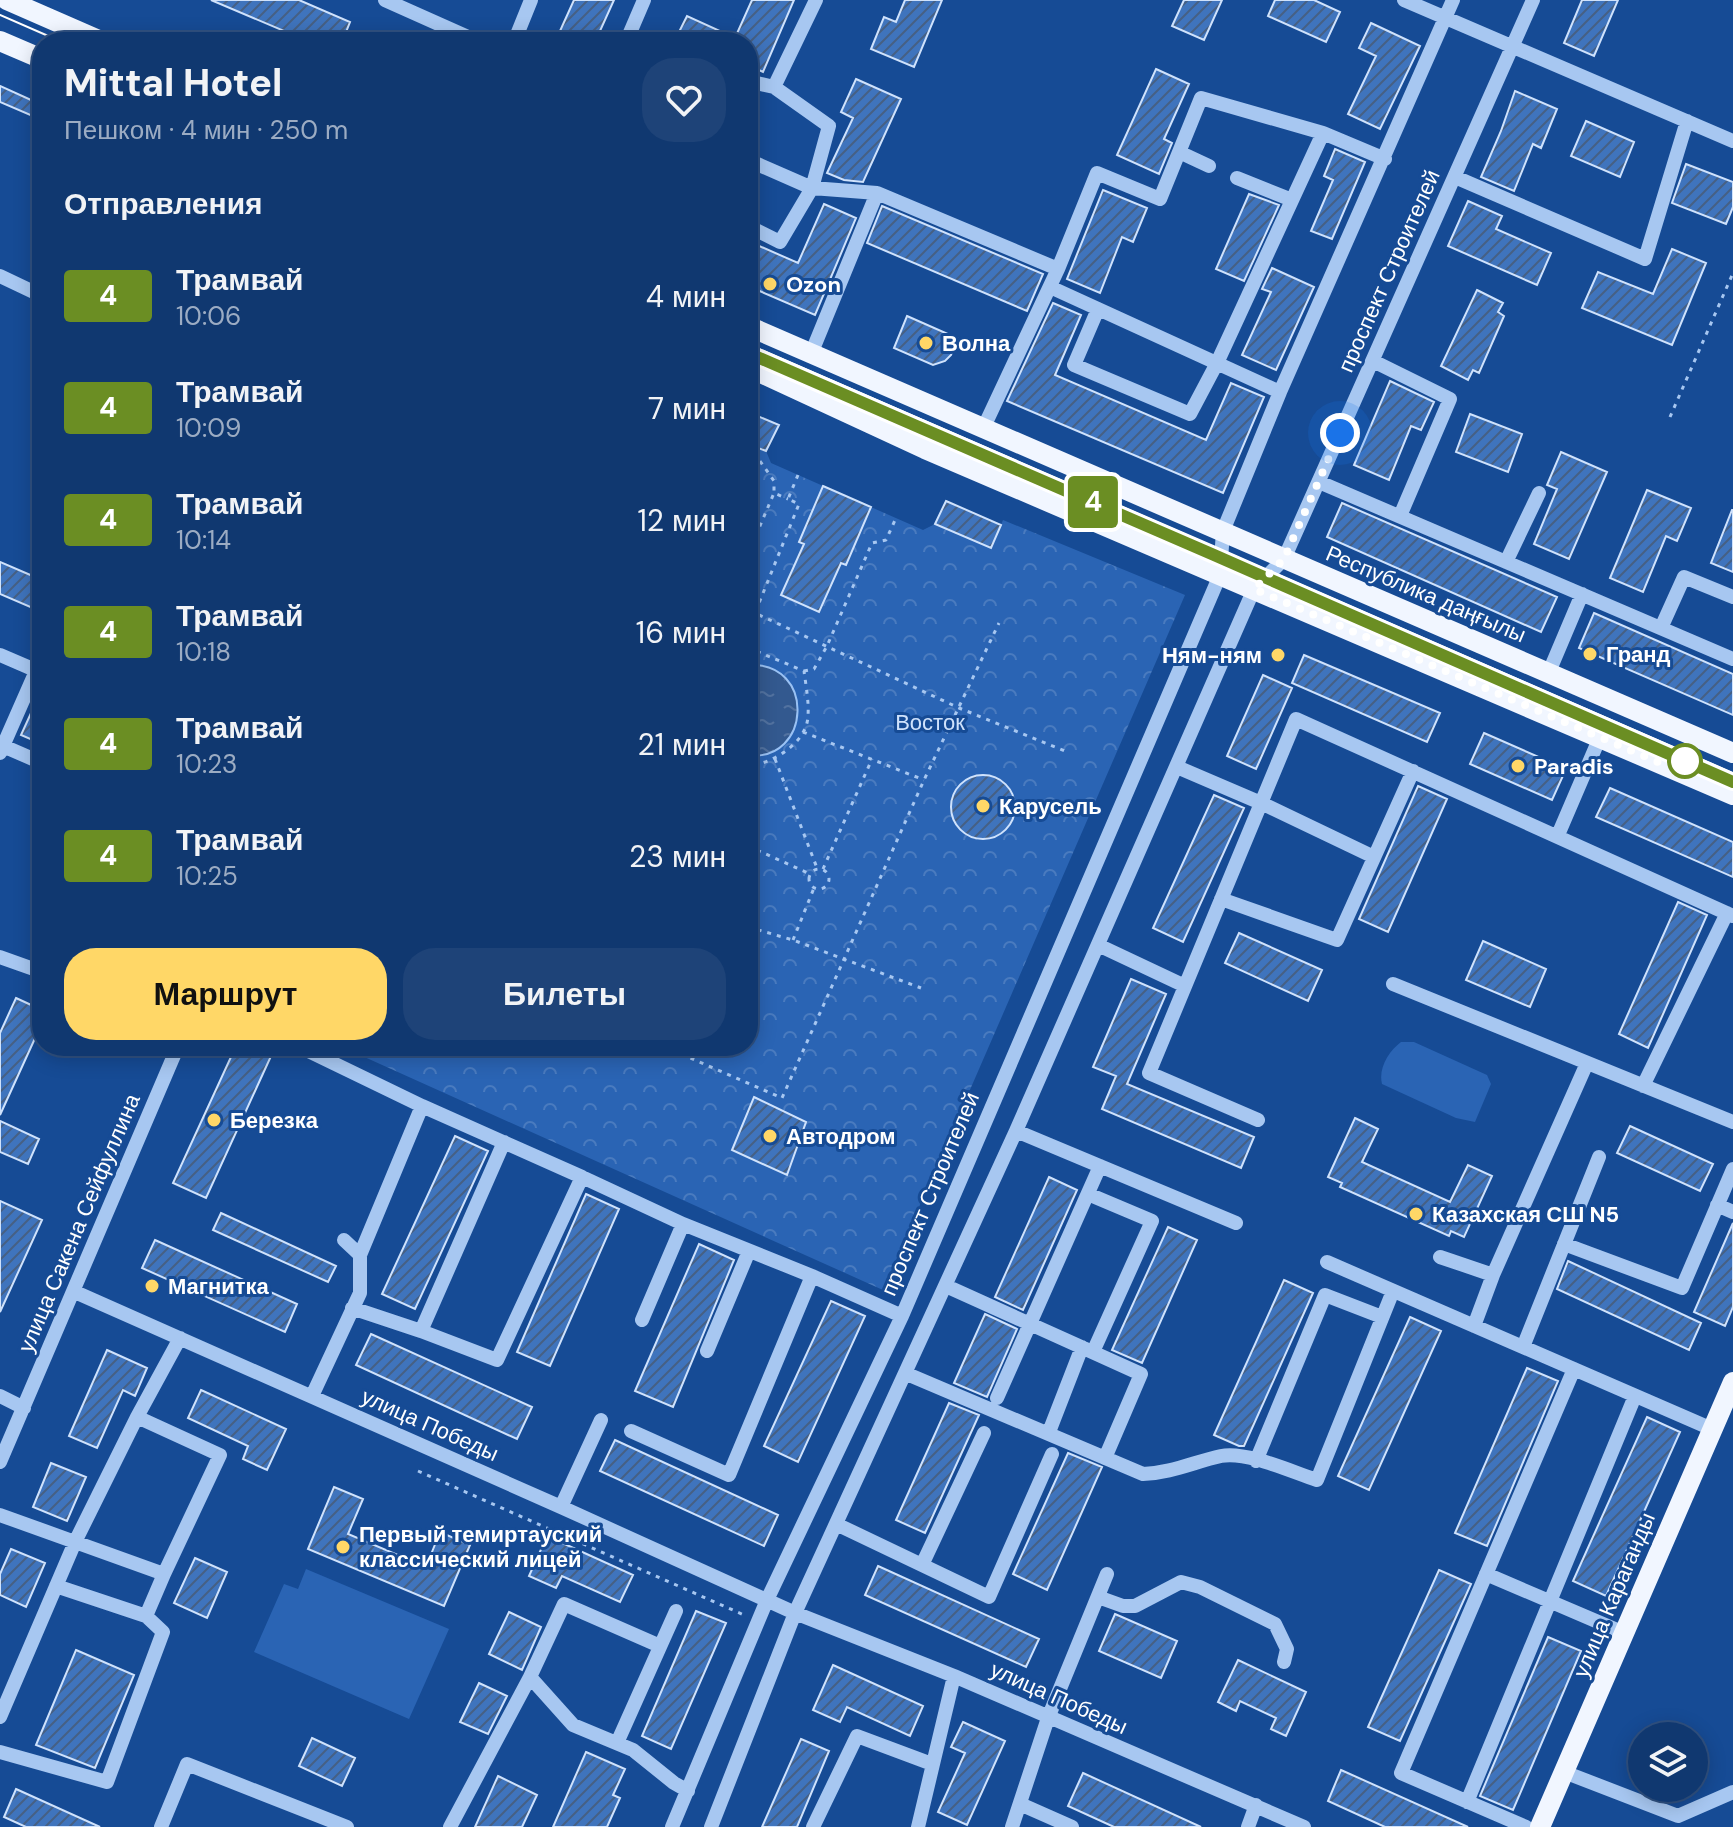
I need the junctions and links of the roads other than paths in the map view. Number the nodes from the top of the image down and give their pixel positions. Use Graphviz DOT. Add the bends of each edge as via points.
graph roads {
  1 [pos="7,0"];
  2 [pos="385,0"];
  3 [pos="531,0"];
  4 [pos="644,0"];
  5 [pos="816,0"];
  6 [pos="1404,0"];
  7 [pos="1453,0"];
  8 [pos="1533,0"];
  9 [pos="1445,18"];
  10 [pos="80,32"];
  11 [pos="457,32"];
  12 [pos="518,32"];
  13 [pos="630,32"];
  14 [pos="0,41"];
  15 [pos="1514,45"];
  16 [pos="32,55"];
  17 [pos="758,83"];
  18 [pos="774,87"];
  19 [pos="1687,121"];
  20 [pos="1323,133"];
  21 [pos="1733,141"];
  22 [pos="1179,152"];
  23 [pos="1385,159"];
  24 [pos="758,164"];
  25 [pos="1209,166"];
  26 [pos="1455,177"];
  27 [pos="1237,178"];
  28 [pos="812,188"];
  29 [pos="877,193"];
  30 [pos="1292,200"];
  31 [pos="758,231"];
  32 [pos="1058,269"];
  33 [pos="0,276"];
  34 [pos="1050,287"];
  35 [pos="32,291"];
  36 [pos="1098,309"];
  37 [pos="758,330"];
  38 [pos="811,354"];
  39 [pos="1373,361"];
  40 [pos="1217,363"];
  41 [pos="758,372"];
  42 [pos="1280,392"];
  43 [pos="983,429"];
  44 [pos="1319,482"];
  45 [pos="1539,493"];
  46 [pos="1400,516"];
  47 [pos="1223,531"];
  48 [pos="1284,559"];
  49 [pos="1506,562"];
  50 [pos="1220,575"];
  51 [pos="1254,589"];
  52 [pos="1582,594"];
  53 [pos="1733,597"];
  54 [pos="1661,628"];
  55 [pos="0,655"];
  56 [pos="1733,659"];
  57 [pos="32,669"];
  58 [pos="1549,672"];
  59 [pos="32,687"];
  60 [pos="1600,737"];
  61 [pos="2,750"];
  62 [pos="1733,753"];
  63 [pos="32,760"];
  64 [pos="1177,767"];
  65 [pos="1413,771"];
  66 [pos="1733,795"];
  67 [pos="1261,803"];
  68 [pos="1558,835"];
  69 [pos="1374,857"];
  70 [pos="1221,899"];
  71 [pos="1730,915"];
  72 [pos="1098,945"];
  73 [pos="0,957"];
  74 [pos="32,968"];
  75 [pos="1393,984"];
  76 [pos="1185,986"];
  77 [pos="174,1056"];
  78 [pos="319,1056"];
  79 [pos="1587,1063"];
  80 [pos="1643,1086"];
  81 [pos="422,1106"];
  82 [pos="1258,1120"];
  83 [pos="1733,1122"];
  84 [pos="1016,1131"];
  85 [pos="504,1142"];
  86 [pos="1599,1157"];
  87 [pos="1100,1166"];
  88 [pos="1733,1169"];
  89 [pos="582,1177"];
  90 [pos="1088,1194"];
  91 [pos="1717,1205"];
  92 [pos="1733,1212"];
  93 [pos="1236,1223"];
  94 [pos="683,1224"];
  95 [pos="344,1240"];
  96 [pos="1564,1244"];
  97 [pos="749,1251"];
  98 [pos="360,1255"];
  99 [pos="1440,1257"];
  100 [pos="1327,1262"];
  101 [pos="1493,1275"];
  102 [pos="812,1276"];
  103 [pos="946,1286"];
  104 [pos="1393,1291"];
  105 [pos="75,1292"];
  106 [pos="352,1308"];
  107 [pos="902,1316"];
  108 [pos="1382,1317"];
  109 [pos="642,1320"];
  110 [pos="1030,1324"];
  111 [pos="1474,1326"];
  112 [pos="421,1331"];
  113 [pos="180,1338"];
  114 [pos="1523,1347"];
  115 [pos="1087,1349"];
  116 [pos="707,1351"];
  117 [pos="1574,1369"];
  118 [pos="907,1374"];
  119 [pos="1732,1389"];
  120 [pos="0,1396"];
  121 [pos="312,1396"];
  122 [pos="1635,1396"];
  123 [pos="997,1398"];
  124 [pos="24,1408"];
  125 [pos="137,1417"];
  126 [pos="601,1420"];
  127 [pos="1712,1429"];
  128 [pos="631,1431"];
  129 [pos="1049,1432"];
  130 [pos="984,1433"];
  131 [pos="1052,1454"];
  132 [pos="1105,1458"];
  133 [pos="1256,1461"];
  134 [pos="0,1462"];
  135 [pos="561,1507"];
  136 [pos="0,1515"];
  137 [pos="836,1524"];
  138 [pos="75,1542"];
  139 [pos="922,1565"];
  140 [pos="164,1574"];
  141 [pos="1107,1574"];
  142 [pos="1486,1574"];
  143 [pos="56,1586"];
  144 [pos="1098,1597"];
  145 [pos="767,1600"];
  146 [pos="1550,1601"];
  147 [pos="676,1611"];
  148 [pos="795,1613"];
  149 [pos="146,1616"];
  150 [pos="1624,1633"];
  151 [pos="660,1646"];
  152 [pos="1284,1662"];
  153 [pos="954,1676"];
  154 [pos="530,1677"];
  155 [pos="0,1717"];
  156 [pos="1048,1718"];
  157 [pos="617,1743"];
  158 [pos="0,1752"];
  159 [pos="932,1764"];
  160 [pos="1564,1772"];
  161 [pos="688,1791"];
  162 [pos="1733,1792"];
  163 [pos="1467,1802"];
  164 [pos="1020,1804"];
  165 [pos="1256,1805"];
  166 [pos="161,1827"];
  167 [pos="347,1827"];
  168 [pos="450,1827"];
  169 [pos="672,1827"];
  170 [pos="711,1827"];
  171 [pos="813,1827"];
  172 [pos="918,1827"];
  173 [pos="1012,1827"];
  174 [pos="1072,1827"];
  175 [pos="1248,1827"];
  176 [pos="1304,1827"];
  177 [pos="1526,1827"];
  178 [pos="1540,1827"];
  1 -- 10 [label="main road"];
  2 -- 11 [label="street"];
  3 -- 12 [label="street"];
  4 -- 13 [label="street"];
  5 -- 18 [label="street"];
  6 -- 9 [label="street"];
  7 -- 9 [label="street"];
  8 -- 15 [label="street, проспект Строителей"];
  9 -- 15 [label="street"];
  9 -- 23 [label="street"];
  14 -- 16 [label="main road"];
  15 -- 19 [label="street"];
  15 -- 26 [label="street, проспект Строителей"];
  17 -- 18 [label="street"];
  18 -- 28 [label="street" via="829,126"];
  19 -- 21 [label="street"];
  19 -- 26 [label="street" via="1645,259"];
  20 -- 22 [label="street" via="1201,98"];
  20 -- 23 [label="street"];
  20 -- 30 [label="street"];
  22 -- 25 [label="street"];
  22 -- 32 [label="street" via="1160,199 1097,173"];
  23 -- 42 [label="street"];
  24 -- 28 [label="street"];
  26 -- 39 [label="street, проспект Строителей"];
  27 -- 30 [label="street"];
  28 -- 29 [label="street"];
  28 -- 31 [label="street" via="780,242"];
  29 -- 32 [label="street"];
  29 -- 38 [label="street"];
  30 -- 40 [label="street"];
  32 -- 34 [label="street"];
  33 -- 35 [label="street"];
  34 -- 36 [label="street"];
  34 -- 43 [label="street"];
  36 -- 40 [label="street"];
  36 -- 40 [label="street" via="1074,365 1190,414"];
  37 -- 38 [label="main road, Республика даңғылы"];
  38 -- 43 [label="main road, Республика даңғылы"];
  39 -- 44 [label="street, проспект Строителей"];
  39 -- 46 [label="street" via="1450,399"];
  40 -- 42 [label="street"];
  41 -- 50 [label="main road"];
  42 -- 47 [label="street"];
  43 -- 47 [label="main road, Республика даңғылы"];
  44 -- 46 [label="street"];
  44 -- 48 [label="street, проспект Строителей"];
  45 -- 49 [label="street"];
  46 -- 49 [label="street"];
  47 -- 48 [label="main road, Республика даңғылы"];
  47 -- 50 [label="street, проспект Строителей"];
  48 -- 51 [label="street"];
  48 -- 58 [label="main road, Республика даңғылы"];
  49 -- 52 [label="street"];
  50 -- 51 [label="main road"];
  50 -- 107 [label="street, проспект Строителей"];
  51 -- 60 [label="main road"];
  51 -- 64 [label="street"];
  52 -- 54 [label="street"];
  52 -- 58 [label="street"];
  53 -- 54 [label="street" via="1684,577"];
  54 -- 56 [label="street"];
  55 -- 57 [label="street"];
  58 -- 62 [label="main road, Республика даңғылы"];
  59 -- 61 [label="street"];
  60 -- 66 [label="main road"];
  60 -- 68 [label="street"];
  61 -- 63 [label="street"];
  64 -- 67 [label="street"];
  64 -- 72 [label="street"];
  65 -- 67 [label="street" via="1296,719"];
  65 -- 68 [label="street"];
  65 -- 69 [label="street"];
  67 -- 69 [label="street"];
  67 -- 70 [label="street"];
  68 -- 71 [label="street"];
  69 -- 70 [label="street" via="1337,940"];
  70 -- 76 [label="street"];
  71 -- 80 [label="street"];
  72 -- 76 [label="street"];
  72 -- 84 [label="street"];
  73 -- 74 [label="street"];
  75 -- 79 [label="street"];
  76 -- 82 [label="street" via="1149,1073"];
  77 -- 105 [label="street, улица Сакена Сейфуллина"];
  78 -- 81 [label="street"];
  79 -- 80 [label="street"];
  79 -- 101 [label="street"];
  80 -- 83 [label="street"];
  81 -- 85 [label="street"];
  81 -- 98 [label="street"];
  84 -- 87 [label="street"];
  84 -- 103 [label="street"];
  85 -- 89 [label="street"];
  85 -- 112 [label="street"];
  86 -- 96 [label="street"];
  87 -- 90 [label="street"];
  87 -- 93 [label="street"];
  88 -- 91 [label="street"];
  89 -- 94 [label="street"];
  89 -- 112 [label="street" via="497,1360"];
  90 -- 110 [label="street"];
  90 -- 115 [label="street" via="1152,1221"];
  91 -- 92 [label="street"];
  91 -- 96 [label="street" via="1682,1288"];
  94 -- 97 [label="street"];
  94 -- 109 [label="street"];
  95 -- 98 [label="street"];
  96 -- 114 [label="street"];
  97 -- 102 [label="street"];
  97 -- 116 [label="street"];
  98 -- 106 [label="street" via="360,1293"];
  99 -- 101 [label="street"];
  100 -- 104 [label="street"];
  101 -- 111 [label="street"];
  102 -- 107 [label="street"];
  102 -- 128 [label="street" via="729,1475"];
  103 -- 110 [label="street"];
  103 -- 118 [label="street"];
  104 -- 108 [label="street"];
  104 -- 111 [label="street"];
  105 -- 113 [label="street, улица Победы"];
  105 -- 124 [label="street, улица Сакена Сейфуллина"];
  106 -- 112 [label="street"];
  106 -- 121 [label="street"];
  107 -- 145 [label="street, проспект Строителей"];
  108 -- 133 [label="street" via="1317,1480"];
  108 -- 133 [label="street" via="1325,1295"];
  110 -- 115 [label="street"];
  110 -- 123 [label="street"];
  111 -- 114 [label="street"];
  113 -- 121 [label="street, улица Победы"];
  113 -- 125 [label="street"];
  114 -- 117 [label="street"];
  115 -- 129 [label="street"];
  115 -- 132 [label="street" via="1141,1374"];
  117 -- 122 [label="street"];
  117 -- 142 [label="street"];
  118 -- 129 [label="street"];
  118 -- 137 [label="street"];
  119 -- 127 [label="main road, улица Караганды"];
  120 -- 124 [label="street"];
  121 -- 135 [label="street, улица Победы"];
  122 -- 127 [label="street"];
  122 -- 146 [label="street"];
  124 -- 134 [label="street, улица Сакена Сейфуллина"];
  125 -- 138 [label="street"];
  125 -- 140 [label="street" via="220,1455"];
  126 -- 135 [label="street"];
  127 -- 150 [label="main road, улица Караганды"];
  129 -- 132 [label="street"];
  130 -- 139 [label="street"];
  131 -- 139 [label="street" via="989,1597"];
  132 -- 133 [label="street" via="1143,1474 1165,1474 1224,1455"];
  135 -- 145 [label="street, улица Победы"];
  136 -- 138 [label="street"];
  137 -- 139 [label="street"];
  137 -- 148 [label="street"];
  138 -- 140 [label="street"];
  138 -- 143 [label="street"];
  140 -- 149 [label="street"];
  141 -- 144 [label="street"];
  142 -- 146 [label="street"];
  142 -- 163 [label="street" via="1401,1773"];
  143 -- 149 [label="street"];
  143 -- 155 [label="street"];
  144 -- 152 [label="street" via="1135,1606 1181,1582 1200,1587 1275,1624 1287,1649"];
  144 -- 156 [label="street"];
  145 -- 148 [label="street, улица Победы"];
  145 -- 161 [label="street, проспект Строителей"];
  146 -- 150 [label="street"];
  146 -- 163 [label="street"];
  147 -- 151 [label="street"];
  148 -- 153 [label="street, улица Победы"];
  148 -- 170 [label="street"];
  149 -- 158 [label="street" via="163,1632 107,1782"];
  150 -- 160 [label="main road, улица Караганды"];
  151 -- 154 [label="street" via="564,1604"];
  151 -- 157 [label="street"];
  153 -- 156 [label="street, улица Победы"];
  153 -- 159 [label="street"];
  154 -- 157 [label="street" via="573,1725"];
  154 -- 168 [label="street"];
  156 -- 164 [label="street"];
  156 -- 165 [label="street, улица Победы"];
  157 -- 161 [label="street"];
  159 -- 171 [label="street" via="857,1736"];
  159 -- 172 [label="street"];
  160 -- 162 [label="street" via="1678,1816"];
  160 -- 178 [label="main road, улица Караганды"];
  161 -- 169 [label="street, проспект Строителей"];
  163 -- 177 [label="street"];
  164 -- 173 [label="street"];
  164 -- 174 [label="street"];
  165 -- 175 [label="street"];
  165 -- 176 [label="street, улица Победы"];
  166 -- 167 [label="street" via="187,1764"];
}
